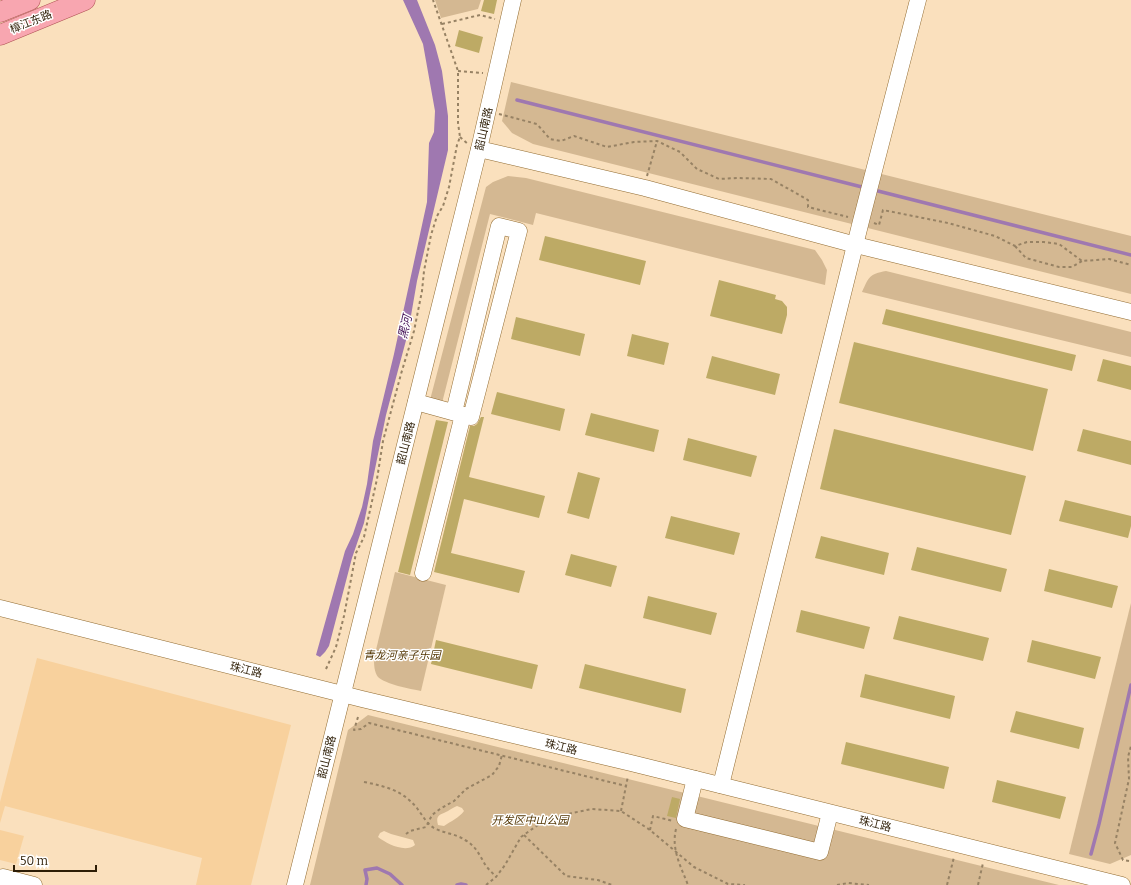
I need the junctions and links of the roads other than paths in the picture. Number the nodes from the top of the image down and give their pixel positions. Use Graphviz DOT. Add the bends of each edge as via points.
graph roads {
  1 [pos="30,0"];
  2 [pos="85,0"];
  3 [pos="513,0"];
  4 [pos="918,0"];
  5 [pos="0,12"];
  6 [pos="0,35"];
  7 [pos="479,149"];
  8 [pos="856,245"];
  9 [pos="1131,312"];
  10 [pos="416,402"];
  11 [pos="458,413"];
  12 [pos="424,573"];
  13 [pos="0,608"];
  14 [pos="343,694"];
  15 [pos="695,779"];
  16 [pos="721,786"];
  17 [pos="830,813"];
  18 [pos="1,885"];
  19 [pos="34,885"];
  20 [pos="295,885"];
  21 [pos="1122,885"];
  1 -- 5 [label="main road, 樟江东路"];
  2 -- 6 [label="main road, 樟江东路"];
  3 -- 7 [label="street, 韶山南路"];
  4 -- 8 [label="street"];
  7 -- 8 [label="street" via="644,188"];
  7 -- 10 [label="street, 韶山南路"];
  8 -- 9 [label="street"];
  8 -- 16 [label="street"];
  10 -- 11 [label="street"];
  10 -- 14 [label="street, 韶山南路"];
  11 -- 11 [label="street" via="499,226 518,231 471,417"];
  11 -- 12 [label="street"];
  13 -- 14 [label="street, 珠江路"];
  14 -- 15 [label="street, 珠江路"];
  14 -- 20 [label="street, 韶山南路"];
  15 -- 16 [label="street, 珠江路"];
  15 -- 17 [label="street" via="681,820 820,852"];
  16 -- 17 [label="street, 珠江路"];
  17 -- 21 [label="street, 珠江路"];
  18 -- 19 [label="street" via="3,877"];
}
